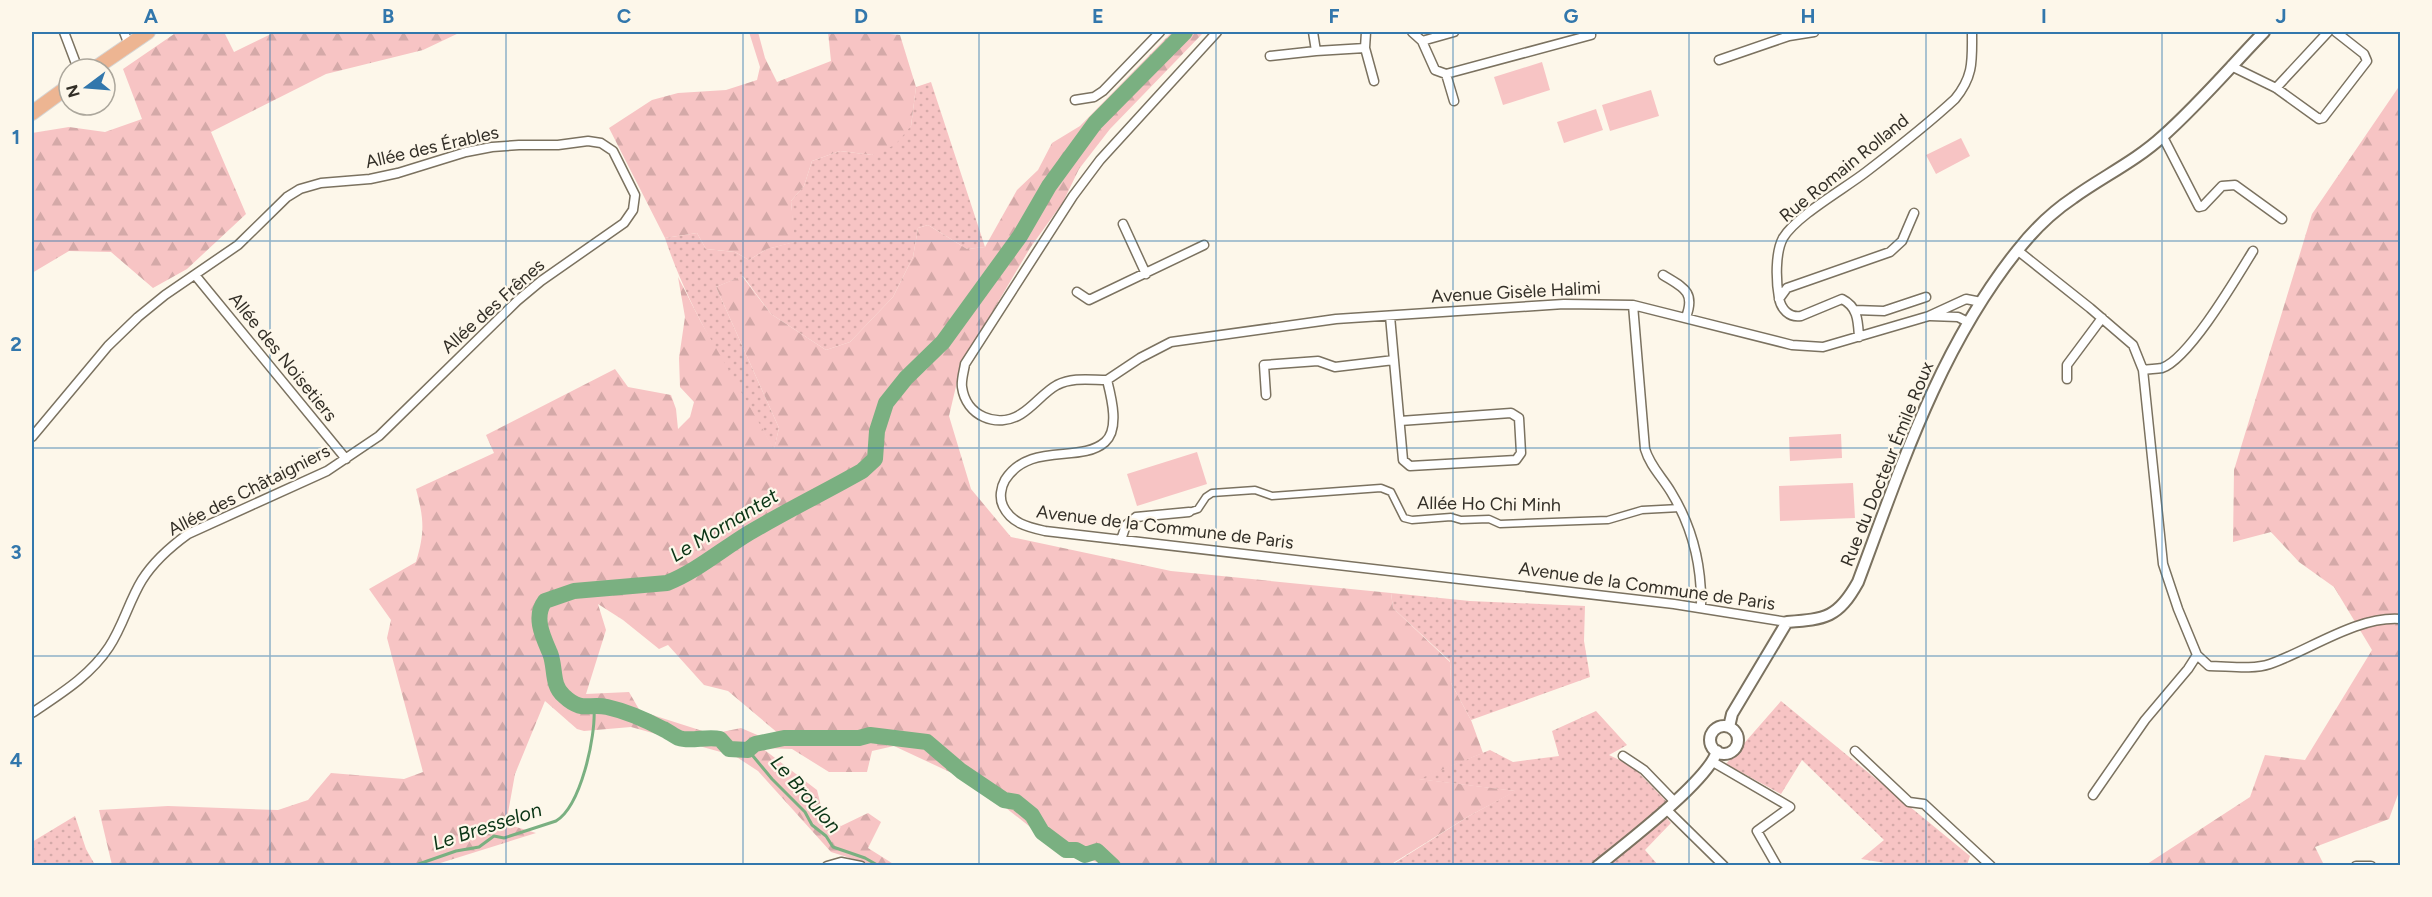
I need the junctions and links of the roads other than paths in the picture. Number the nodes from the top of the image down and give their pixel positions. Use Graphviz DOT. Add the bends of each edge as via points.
graph roads {
  1 [pos="64,32"];
  2 [pos="124,32"];
  3 [pos="148,32"];
  4 [pos="1160,32"];
  5 [pos="1217,32"];
  6 [pos="1313,32"];
  7 [pos="1366,32"];
  8 [pos="1412,32"];
  9 [pos="1454,32"];
  10 [pos="1590,32"];
  11 [pos="1814,32"];
  12 [pos="1972,32"];
  13 [pos="2264,32"];
  14 [pos="2328,32"];
  15 [pos="2336,32"];
  16 [pos="1789,34"];
  17 [pos="1422,41"];
  18 [pos="129,45"];
  19 [pos="1365,48"];
  20 [pos="1316,51"];
  21 [pos="1270,56"];
  22 [pos="73,57"];
  23 [pos="112,57"];
  24 [pos="1719,60"];
  25 [pos="2231,66"];
  26 [pos="1446,74"];
  27 [pos="1374,81"];
  28 [pos="2276,88"];
  29 [pos="57,95"];
  30 [pos="1075,100"];
  31 [pos="1454,101"];
  32 [pos="32,113"];
  33 [pos="2163,136"];
  34 [pos="602,143"];
  35 [pos="1914,213"];
  36 [pos="2282,219"];
  37 [pos="1123,224"];
  38 [pos="1204,245"];
  39 [pos="2017,250"];
  40 [pos="2253,251"];
  41 [pos="1146,274"];
  42 [pos="195,275"];
  43 [pos="1663,275"];
  44 [pos="1077,292"];
  45 [pos="1926,297"];
  46 [pos="1779,300"];
  47 [pos="1955,302"];
  48 [pos="1981,302"];
  49 [pos="1633,304"];
  50 [pos="1855,310"];
  51 [pos="1390,316"];
  52 [pos="1929,316"];
  53 [pos="1686,317"];
  54 [pos="2102,318"];
  55 [pos="1963,320"];
  56 [pos="1859,337"];
  57 [pos="1394,360"];
  58 [pos="2143,370"];
  59 [pos="2067,379"];
  60 [pos="1107,380"];
  61 [pos="1266,395"];
  62 [pos="1400,421"];
  63 [pos="32,437"];
  64 [pos="346,459"];
  65 [pos="1680,508"];
  66 [pos="1189,512"];
  67 [pos="1121,540"];
  68 [pos="1701,608"];
  69 [pos="2400,620"];
  70 [pos="1787,622"];
  71 [pos="2197,655"];
  72 [pos="32,712"];
  73 [pos="1729,727"];
  74 [pos="1855,751"];
  75 [pos="1623,756"];
  76 [pos="1715,757"];
  77 [pos="2093,795"];
  78 [pos="1670,805"];
  79 [pos="827,866"];
  80 [pos="861,866"];
  81 [pos="1598,866"];
  82 [pos="1724,866"];
  83 [pos="1777,866"];
  84 [pos="1991,866"];
  85 [pos="2356,866"];
  86 [pos="2371,866"];
  1 -- 22 [label="street"];
  2 -- 18 [label="street"];
  3 -- 18 [label="main road"];
  4 -- 30 [label="street" via="1103,91"];
  5 -- 60 [label="street" via="1100,160 1073,196 965,364 962,387 969,408 984,419 1003,420 1020,415 1056,385 1074,379"];
  6 -- 20 [label="street"];
  7 -- 19 [label="street"];
  8 -- 17 [label="street"];
  9 -- 17 [label="street"];
  10 -- 26 [label="street" via="1591,35"];
  11 -- 16 [label="street"];
  12 -- 46 [label="street, Rue Romain Rolland" via="1972,69 1966,86 1955,99 1788,231 1779,252"];
  13 -- 25 [label="street, Rue du Docteur Émile Roux"];
  14 -- 28 [label="street"];
  15 -- 28 [label="street" via="2367,60 2323,118"];
  16 -- 24 [label="street"];
  17 -- 26 [label="street" via="1435,70"];
  18 -- 23 [label="main road"];
  19 -- 20 [label="street"];
  19 -- 27 [label="street"];
  20 -- 21 [label="street"];
  25 -- 28 [label="street"];
  25 -- 33 [label="street, Rue du Docteur Émile Roux"];
  26 -- 31 [label="street"];
  29 -- 32 [label="main road"];
  33 -- 36 [label="street" via="2199,207 2222,186 2235,185"];
  33 -- 39 [label="street, Rue du Docteur Émile Roux" via="2071,199"];
  34 -- 42 [label="street, Allée des Érables" via="492,147 389,176 310,186 287,197 238,245"];
  34 -- 64 [label="street, Allée des Frênes" via="613,151 635,195 633,210 624,223 517,301 379,436"];
  35 -- 46 [label="street" via="1902,241 1890,252 1787,288"];
  37 -- 41 [label="street"];
  38 -- 41 [label="street"];
  39 -- 48 [label="street, Rue du Docteur Émile Roux"];
  39 -- 54 [label="street"];
  40 -- 58 [label="street" via="2216,311 2177,357 2163,367"];
  41 -- 44 [label="street" via="1089,300"];
  42 -- 63 [label="street, Allée des Érables" via="165,295 108,346"];
  42 -- 64 [label="street, Allée des Noisetiers"];
  43 -- 53 [label="street" via="1689,295"];
  45 -- 50 [label="street" via="1884,311"];
  46 -- 50 [label="street" via="1785,311 1796,317 1842,298"];
  47 -- 48 [label="street, Avenue Gisèle Halimi"];
  47 -- 52 [label="street, Avenue Gisèle Halimi"];
  47 -- 55 [label="street" via="1955,311"];
  48 -- 55 [label="street, Rue du Docteur Émile Roux"];
  49 -- 51 [label="street, Avenue Gisèle Halimi" via="1564,304"];
  49 -- 53 [label="street, Avenue Gisèle Halimi"];
  49 -- 65 [label="street" via="1645,449 1648,462"];
  50 -- 56 [label="street"];
  51 -- 57 [label="street"];
  51 -- 60 [label="street, Avenue Gisèle Halimi" via="1171,342"];
  52 -- 55 [label="street, Avenue Gisèle Halimi"];
  52 -- 56 [label="street, Avenue Gisèle Halimi"];
  53 -- 56 [label="street, Avenue Gisèle Halimi" via="1792,345 1823,347"];
  54 -- 58 [label="street" via="2133,345"];
  54 -- 59 [label="street" via="2067,365"];
  55 -- 70 [label="street, Rue du Docteur Émile Roux" via="1920,416 1849,598 1827,617"];
  57 -- 61 [label="street" via="1335,368 1318,360 1264,365"];
  57 -- 62 [label="street"];
  58 -- 71 [label="street" via="2163,564"];
  60 -- 67 [label="street, Avenue de la Commune de Paris" via="1113,427 1106,442 1091,449 1032,458 1011,471 1001,486 1002,504 1011,519 1024,526"];
  62 -- 62 [label="street" via="1403,460 1410,466 1516,460 1521,453 1519,418 1511,413"];
  64 -- 72 [label="street, Allée des Châtaigniers" via="188,534 170,547 141,582 109,648 77,682"];
  65 -- 66 [label="street, Allée Ho Chi Minh" via="1642,510 1608,520 1500,524 1489,519 1451,517 1412,520 1404,518 1391,492 1382,488 1272,496 1256,490 1212,493 1198,509"];
  65 -- 68 [label="street" via="1694,539"];
  66 -- 67 [label="street, Allée Ho Chi Minh" via="1136,517 1126,525"];
  67 -- 68 [label="street, Avenue de la Commune de Paris"];
  68 -- 70 [label="street, Avenue de la Commune de Paris"];
  69 -- 71 [label="street" via="2388,618 2345,631 2267,665 2209,666"];
  70 -- 73 [label="street" via="1732,714"];
  71 -- 77 [label="street"];
  73 -- 76 [label="street" via="1719,726 1712,733 1710,743"];
  73 -- 76 [label="street" via="1736,734 1736,745"];
  74 -- 84 [label="street" via="1909,802 1924,804"];
  75 -- 78 [label="street" via="1644,770"];
  76 -- 78 [label="street"];
  76 -- 83 [label="street" via="1790,807 1757,831"];
  78 -- 81 [label="street"];
  78 -- 82 [label="street"];
  79 -- 80 [label="street" via="841,862"];
  85 -- 86 [label="street"];
}
